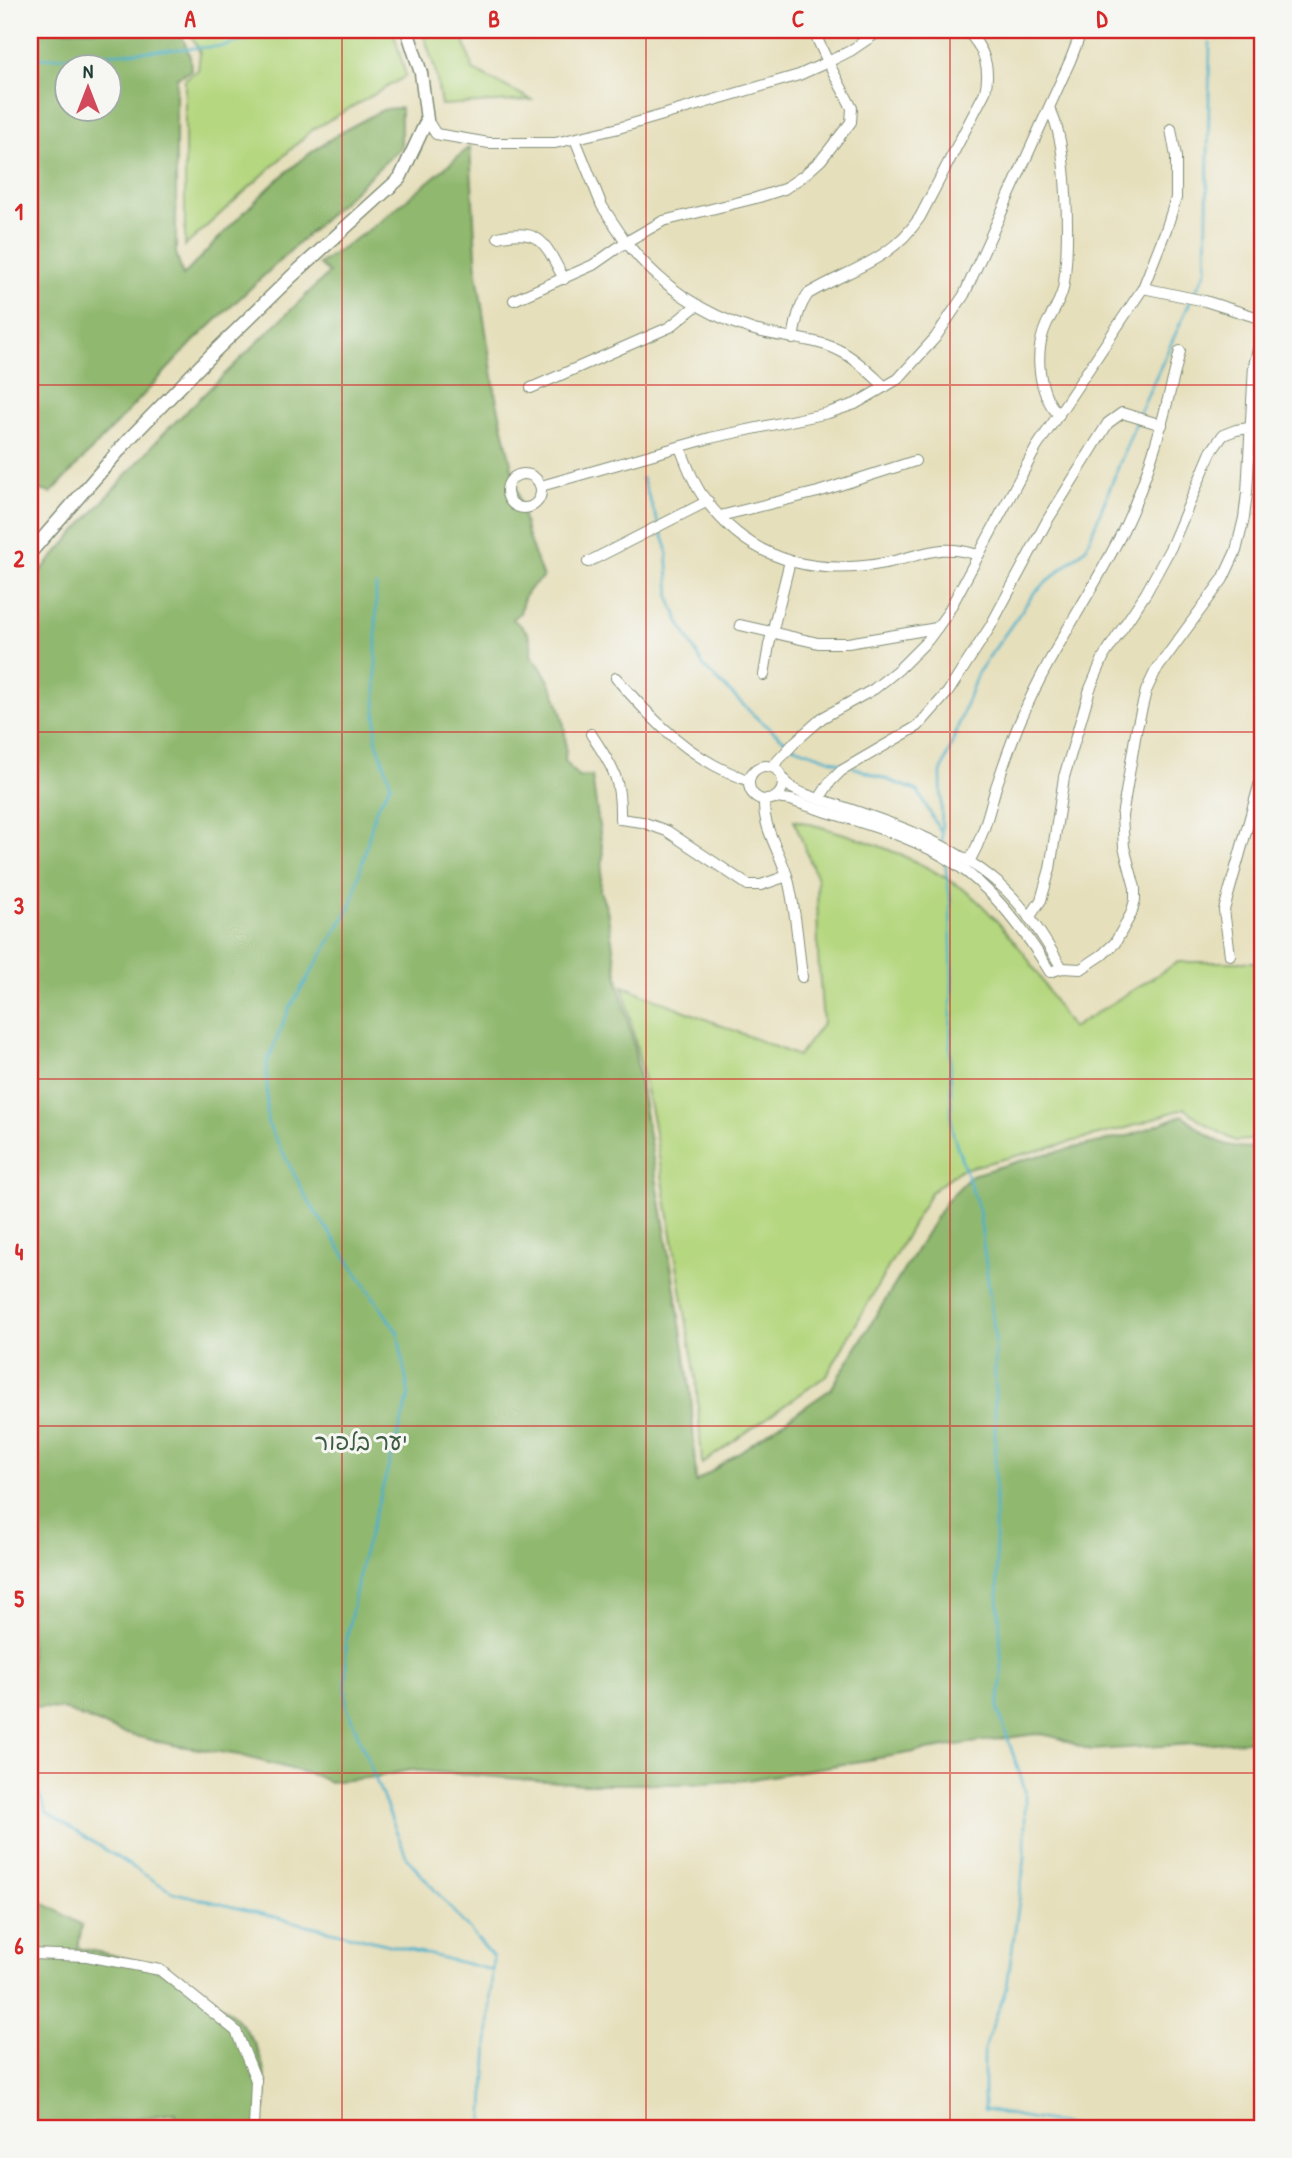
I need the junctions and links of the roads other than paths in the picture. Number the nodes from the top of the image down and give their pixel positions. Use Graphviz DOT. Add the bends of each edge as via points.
graph roads {
  1 [pos="407,30"];
  2 [pos="813,30"];
  3 [pos="881,30"];
  4 [pos="966,30"];
  5 [pos="1082,30"];
  6 [pos="828,62"];
  7 [pos="1049,108"];
  8 [pos="427,120"];
  9 [pos="1171,129"];
  10 [pos="575,139"];
  11 [pos="498,237"];
  12 [pos="626,242"];
  13 [pos="564,279"];
  14 [pos="1143,288"];
  15 [pos="513,300"];
  16 [pos="698,305"];
  17 [pos="1262,319"];
  18 [pos="1262,334"];
  19 [pos="793,339"];
  20 [pos="1180,351"];
  21 [pos="886,387"];
  22 [pos="531,388"];
  23 [pos="1059,415"];
  24 [pos="1162,425"];
  25 [pos="1262,426"];
  26 [pos="1250,428"];
  27 [pos="680,447"];
  28 [pos="915,461"];
  29 [pos="541,486"];
  30 [pos="708,501"];
  31 [pos="720,516"];
  32 [pos="30,553"];
  33 [pos="978,555"];
  34 [pos="790,561"];
  35 [pos="589,562"];
  36 [pos="740,625"];
  37 [pos="937,628"];
  38 [pos="772,633"];
  39 [pos="764,675"];
  40 [pos="616,678"];
  41 [pos="591,734"];
  42 [pos="772,767"];
  43 [pos="1262,775"];
  44 [pos="783,779"];
  45 [pos="749,781"];
  46 [pos="775,798"];
  47 [pos="819,799"];
  48 [pos="764,800"];
  49 [pos="918,839"];
  50 [pos="959,861"];
  51 [pos="970,862"];
  52 [pos="787,876"];
  53 [pos="1029,918"];
  54 [pos="1230,955"];
  55 [pos="1062,968"];
  56 [pos="802,977"];
  57 [pos="30,1954"];
  58 [pos="254,2128"];
  1 -- 8 [label="main road" via="421,73"];
  2 -- 6 [label="street"];
  3 -- 6 [label="street"];
  4 -- 19 [label="street" via="985,57 985,92 920,217 890,250 808,294 801,303"];
  5 -- 7 [label="street"];
  6 -- 10 [label="street" via="799,75"];
  6 -- 12 [label="street" via="852,108 851,122 803,176 765,195 663,221"];
  7 -- 21 [label="street" via="964,295 935,338"];
  7 -- 23 [label="street" via="1059,131 1066,246 1058,306 1046,324 1039,352 1041,376"];
  8 -- 10 [label="street" via="436,134 489,143"];
  8 -- 32 [label="main road" via="400,178 212,354 130,438"];
  9 -- 14 [label="street" via="1176,198"];
  10 -- 12 [label="street" via="602,206"];
  11 -- 13 [label="street" via="533,235 549,251"];
  12 -- 13 [label="street"];
  12 -- 16 [label="street" via="665,285"];
  13 -- 15 [label="street"];
  14 -- 17 [label="street" via="1205,300"];
  14 -- 23 [label="street"];
  16 -- 19 [label="street" via="749,329"];
  16 -- 22 [label="street" via="670,327"];
  18 -- 26 [label="street" via="1254,366"];
  19 -- 21 [label="street" via="842,352"];
  20 -- 24 [label="street"];
  21 -- 27 [label="street" via="828,413"];
  23 -- 33 [label="street"];
  24 -- 47 [label="street" via="1122,413 1108,423 948,692 918,726 841,771"];
  24 -- 51 [label="street" via="1115,547 1022,717"];
  25 -- 26 [label="street"];
  26 -- 53 [label="street" via="1223,435 1211,452 1171,547 1104,656 1064,778 1050,869 1041,900"];
  26 -- 55 [label="street" via="1246,505 1236,551 1216,589 1155,671 1146,691 1122,816 1124,847 1135,888 1131,914 1115,943 1102,955 1081,969"];
  27 -- 29 [label="street"];
  27 -- 30 [label="street"];
  28 -- 31 [label="street" via="818,492"];
  30 -- 31 [label="street"];
  30 -- 35 [label="street"];
  31 -- 34 [label="street" via="742,537"];
  33 -- 34 [label="street" via="939,549 887,563 839,568"];
  33 -- 37 [label="street"];
  34 -- 38 [label="street"];
  36 -- 38 [label="street"];
  37 -- 38 [label="street" via="848,643 818,643"];
  37 -- 42 [label="street" via="899,669 822,718"];
  38 -- 39 [label="street"];
  40 -- 45 [label="street" via="675,739 713,765"];
  41 -- 52 [label="street" via="618,780 620,819 667,831 748,884"];
  42 -- 44 [label="street"];
  42 -- 45 [label="street" via="758,768"];
  43 -- 54 [label="street" via="1224,910"];
  44 -- 46 [label="street" via="783,789"];
  44 -- 47 [label="street"];
  45 -- 48 [label="street" via="751,792"];
  46 -- 48 [label="street"];
  46 -- 49 [label="street"];
  47 -- 49 [label="street"];
  48 -- 52 [label="street" via="765,821"];
  49 -- 50 [label="street"];
  50 -- 51 [label="street"];
  50 -- 55 [label="street" via="1031,942 1050,972"];
  51 -- 53 [label="street" via="999,884"];
  52 -- 56 [label="street"];
  53 -- 55 [label="street"];
  57 -- 58 [label="street" via="87,1956 160,1970 236,2031 256,2080"];
}
